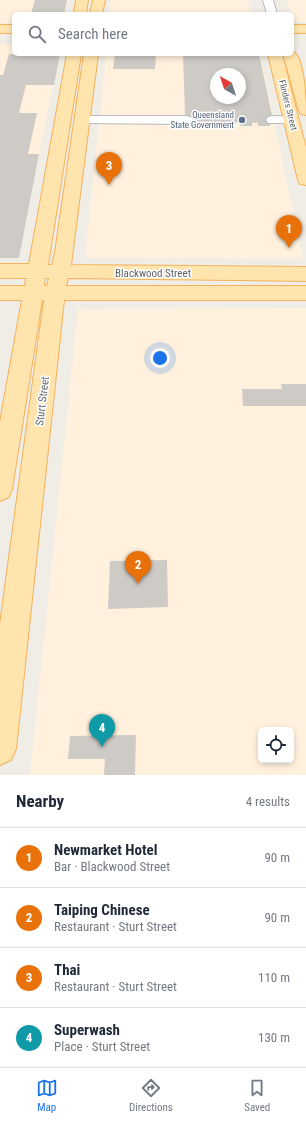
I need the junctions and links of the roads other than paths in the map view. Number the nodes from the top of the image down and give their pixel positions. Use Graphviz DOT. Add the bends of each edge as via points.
graph roads {
  1 [pos="82,0"];
  2 [pos="98,0"];
  3 [pos="268,0"];
  4 [pos="80,12"];
  5 [pos="96,12"];
  6 [pos="271,12"];
  7 [pos="0,29"];
  8 [pos="12,29"];
  9 [pos="294,29"];
  10 [pos="306,29"];
  11 [pos="0,37"];
  12 [pos="12,37"];
  13 [pos="294,37"];
  14 [pos="306,37"];
  15 [pos="74,56"];
  16 [pos="91,56"];
  17 [pos="275,56"];
  18 [pos="291,56"];
  19 [pos="306,111"];
  20 [pos="82,120"];
  21 [pos="186,120"];
  22 [pos="273,120"];
  23 [pos="291,120"];
  24 [pos="306,180"];
  25 [pos="0,271"];
  26 [pos="37,272"];
  27 [pos="306,274"];
  28 [pos="49,286"];
  29 [pos="0,293"];
  30 [pos="306,293"];
  31 [pos="0,489"];
  32 [pos="0,749"];
  1 -- 4 [label="main road"];
  2 -- 5 [label="main road"];
  3 -- 6 [label="street"];
  7 -- 8 [label="main road"];
  9 -- 10 [label="main road"];
  11 -- 12 [label="main road"];
  13 -- 14 [label="main road"];
  15 -- 26 [label="main road, Sturt Street"];
  16 -- 20 [label="main road, Sturt Street"];
  17 -- 23 [label="main road, Flinders Street"];
  18 -- 19 [label="main road, Flinders Street"];
  20 -- 21 [label="street"];
  20 -- 28 [label="main road, Sturt Street"];
  22 -- 23 [label="street"];
  23 -- 24 [label="main road, Flinders Street"];
  25 -- 26 [label="main road"];
  26 -- 28 [label="main road, Sturt Street"];
  27 -- 28 [label="main road, Blackwood Street"];
  28 -- 29 [label="main road, Blackwood Street"];
  28 -- 30 [label="main road, Blackwood Street"];
  28 -- 31 [label="main road, Sturt Street"];
  28 -- 32 [label="main road, Sturt Street"];
}
